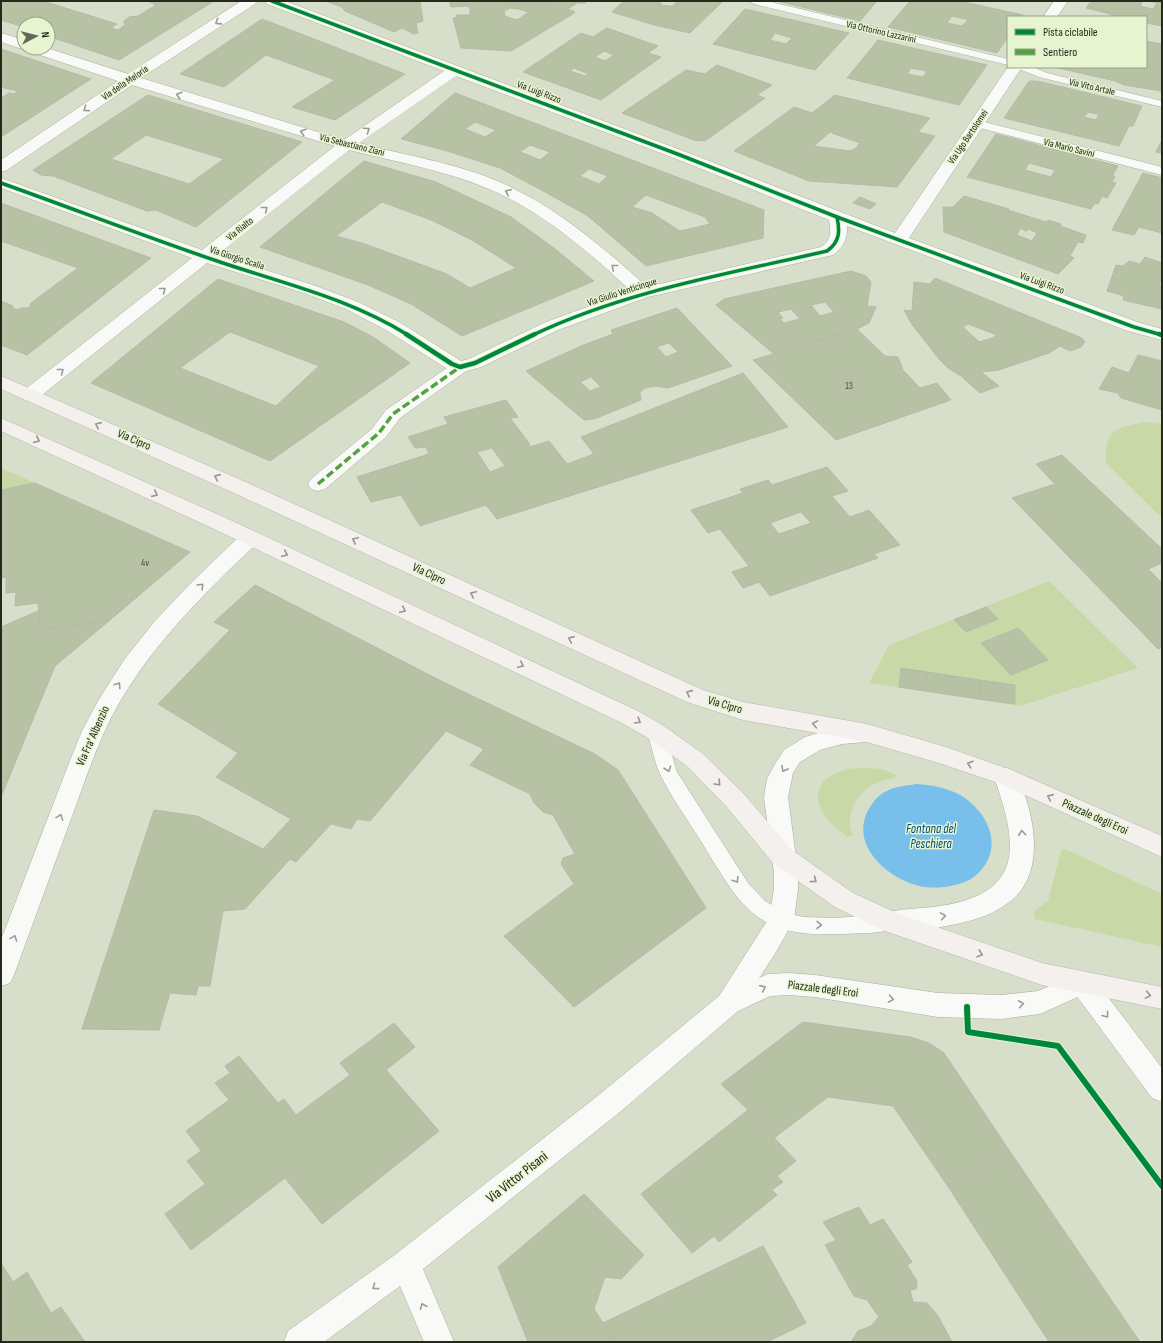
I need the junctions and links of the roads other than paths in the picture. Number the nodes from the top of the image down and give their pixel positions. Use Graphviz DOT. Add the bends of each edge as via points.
graph roads {
  1 [pos="250,1"];
  2 [pos="272,1"];
  3 [pos="754,1"];
  4 [pos="1061,1"];
  5 [pos="1051,16"];
  6 [pos="1,37"];
  7 [pos="16,42"];
  8 [pos="56,56"];
  9 [pos="1007,62"];
  10 [pos="1014,68"];
  11 [pos="1026,68"];
  12 [pos="455,70"];
  13 [pos="129,80"];
  14 [pos="1162,104"];
  15 [pos="976,124"];
  16 [pos="346,145"];
  17 [pos="1,167"];
  18 [pos="1162,171"];
  19 [pos="1,183"];
  20 [pos="837,217"];
  21 [pos="899,240"];
  22 [pos="205,257"];
  23 [pos="643,293"];
  24 [pos="1162,334"];
  25 [pos="460,367"];
  26 [pos="1,382"];
  27 [pos="30,395"];
  28 [pos="1,424"];
  29 [pos="318,484"];
  30 [pos="250,538"];
  31 [pos="656,732"];
  32 [pos="867,733"];
  33 [pos="1006,777"];
  34 [pos="1162,847"];
  35 [pos="783,856"];
  36 [pos="781,920"];
  37 [pos="891,922"];
  38 [pos="1,975"];
  39 [pos="1082,984"];
  40 [pos="1162,998"];
  41 [pos="728,1004"];
  42 [pos="1162,1089"];
  43 [pos="406,1264"];
  44 [pos="299,1342"];
  45 [pos="439,1342"];
  1 -- 13 [label="street, Via della Meloria, one-way"];
  2 -- 12 [label="street, Via Luigi Rizzo"];
  3 -- 9 [label="lane, Via Ottorino Lazzarini"];
  4 -- 5 [label="street"];
  6 -- 7 [label="street"];
  8 -- 13 [label="street, Via Sebastiano Ziani"];
  10 -- 15 [label="street, Via Ugo Bartolomei"];
  11 -- 14 [label="lane, Via Vito Artale" via="1043,75"];
  16 -- 12 [label="street, Via Rialto, one-way"];
  12 -- 20 [label="street, Via Luigi Rizzo"];
  16 -- 13 [label="street, Via Sebastiano Ziani, one-way"];
  13 -- 17 [label="street, Via della Meloria, one-way"];
  15 -- 18 [label="lane, Via Mario Savini"];
  15 -- 21 [label="street, Via Ugo Bartolomei"];
  22 -- 16 [label="street, Via Rialto, one-way"];
  23 -- 16 [label="street, Via Sebastiano Ziani, one-way" via="569,230 516,196 468,175"];
  19 -- 22 [label="street, Via Giorgio Scalia"];
  20 -- 21 [label="street, Via Luigi Rizzo"];
  20 -- 23 [label="street, Via Giulio Venticinque" via="837,243 821,252"];
  21 -- 24 [label="street, Via Luigi Rizzo" via="1134,327"];
  22 -- 25 [label="street, Via Giorgio Scalia" via="348,305 383,321"];
  27 -- 22 [label="street, Via Rialto, one-way"];
  23 -- 25 [label="street, Via Giulio Venticinque" via="552,326 475,363"];
  25 -- 29 [label="street, Via Giulio Venticinque" via="393,414 379,433"];
  26 -- 27 [label="main road, Via Cipro"];
  32 -- 27 [label="main road, Via Cipro, one-way" via="743,711 695,696 241,488"];
  28 -- 30 [label="main road, one-way"];
  30 -- 31 [label="main road, one-way" via="632,718"];
  38 -- 30 [label="street, Via Fra' Albenzio, one-way" via="76,773 107,705 132,665 158,632"];
  31 -- 35 [label="main road, one-way" via="695,760"];
  31 -- 36 [label="lane, one-way" via="669,774 741,889 750,900"];
  33 -- 32 [label="main road, Piazzale degli Eroi, one-way"];
  32 -- 35 [label="street, Piazzale degli Eroi, one-way" via="842,735 813,743 797,752 788,763 779,779 776,797"];
  34 -- 33 [label="main road, Piazzale degli Eroi, one-way"];
  37 -- 33 [label="street, one-way" via="936,918 972,911 996,899 1012,882 1021,862 1022,840 1018,811"];
  35 -- 36 [label="street, Piazzale degli Eroi" via="786,889"];
  35 -- 37 [label="main road, one-way" via="844,900"];
  36 -- 37 [label="lane, one-way" via="806,925 848,926"];
  36 -- 41 [label="street, Piazzale degli Eroi"];
  37 -- 39 [label="main road, one-way" via="1006,963"];
  39 -- 40 [label="main road, one-way"];
  41 -- 39 [label="street, Piazzale degli Eroi, one-way" via="768,985 789,984 938,1005 1001,1007 1040,1002"];
  39 -- 42 [label="street, one-way"];
  41 -- 43 [label="street, Via Vittor Pisani" via="610,1103"];
  43 -- 44 [label="street, Via Vittor Pisani, one-way"];
  45 -- 43 [label="street, one-way"];
}
